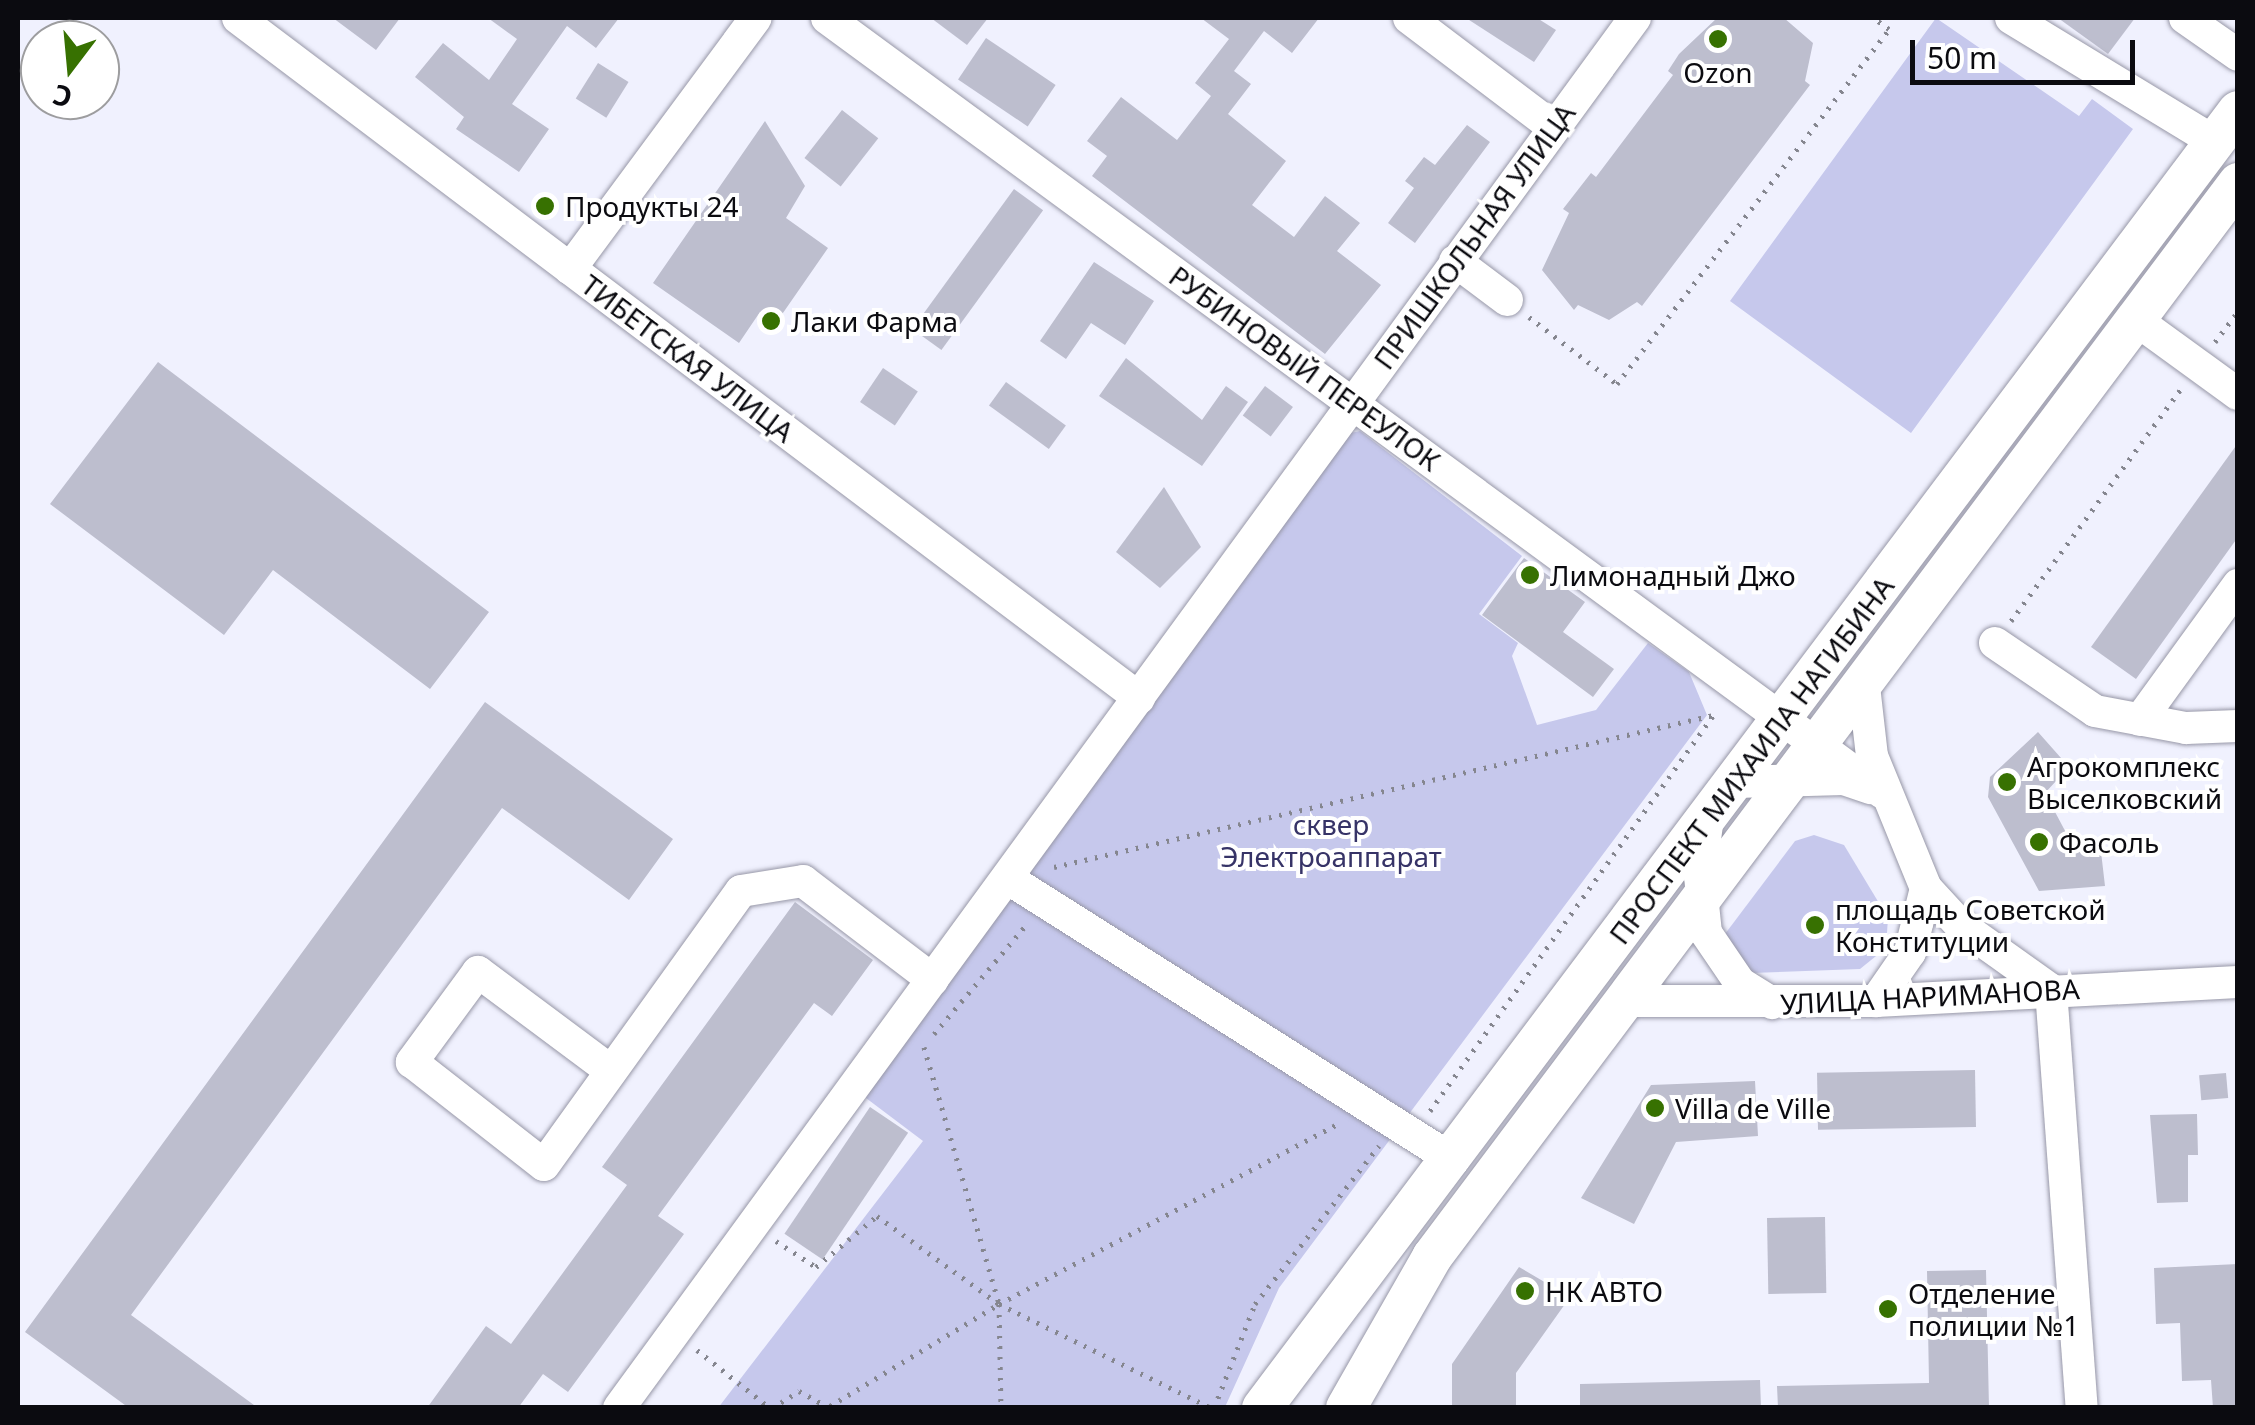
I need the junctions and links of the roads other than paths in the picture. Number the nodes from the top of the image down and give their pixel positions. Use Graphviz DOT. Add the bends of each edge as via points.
graph roads {
  1 [pos="238,18"];
  2 [pos="756,18"];
  3 [pos="827,18"];
  4 [pos="1409,18"];
  5 [pos="1634,18"];
  6 [pos="2011,18"];
  7 [pos="2185,18"];
  8 [pos="276,29"];
  9 [pos="2238,55"];
  10 [pos="1553,127"];
  11 [pos="2226,127"];
  12 [pos="2238,183"];
  13 [pos="1456,261"];
  14 [pos="570,269"];
  15 [pos="1507,300"];
  16 [pos="2136,320"];
  17 [pos="2238,394"];
  18 [pos="1352,403"];
  19 [pos="2232,604"];
  20 [pos="1995,643"];
  21 [pos="1864,686"];
  22 [pos="1139,698"];
  23 [pos="1784,718"];
  24 [pos="2140,720"];
  25 [pos="2238,726"];
  26 [pos="1821,743"];
  27 [pos="1794,779"];
  28 [pos="1735,782"];
  29 [pos="1883,793"];
  30 [pos="1708,818"];
  31 [pos="1008,878"];
  32 [pos="1926,888"];
  33 [pos="1702,898"];
  34 [pos="932,980"];
  35 [pos="2238,982"];
  36 [pos="2051,990"];
  37 [pos="1623,1001"];
  38 [pos="1876,1001"];
  39 [pos="1772,1003"];
  40 [pos="611,1071"];
  41 [pos="1453,1160"];
  42 [pos="620,1408"];
  43 [pos="1262,1408"];
  44 [pos="1346,1408"];
  45 [pos="2082,1408"];
  1 -- 8 [label="street, ТИБЕТСКАЯ УЛИЦА"];
  2 -- 14 [label="street"];
  3 -- 18 [label="street, РУБИНОВЫЙ ПЕРЕУЛОК"];
  4 -- 10 [label="street"];
  5 -- 10 [label="street, ПРИШКОЛЬНАЯ УЛИЦА"];
  6 -- 11 [label="street" via="2110,84"];
  7 -- 9 [label="street"];
  8 -- 14 [label="street, ТИБЕТСКАЯ УЛИЦА"];
  10 -- 13 [label="street, ПРИШКОЛЬНАЯ УЛИЦА"];
  11 -- 23 [label="main road, ПРОСПЕКТ МИХАИЛА НАГИБИНА"];
  12 -- 16 [label="main road, ПРОСПЕКТ МИХАИЛА НАГИБИНА"];
  13 -- 15 [label="street"];
  13 -- 18 [label="street, ПРИШКОЛЬНАЯ УЛИЦА"];
  14 -- 22 [label="street, ТИБЕТСКАЯ УЛИЦА"];
  16 -- 17 [label="street"];
  16 -- 21 [label="main road, ПРОСПЕКТ МИХАИЛА НАГИБИНА"];
  18 -- 22 [label="street, ПРИШКОЛЬНАЯ УЛИЦА"];
  18 -- 23 [label="street, РУБИНОВЫЙ ПЕРЕУЛОК"];
  19 -- 24 [label="street"];
  20 -- 24 [label="street" via="2095,711"];
  21 -- 26 [label="main road, ПРОСПЕКТ МИХАИЛА НАГИБИНА"];
  21 -- 29 [label="street"];
  22 -- 31 [label="street, ПРИШКОЛЬНАЯ УЛИЦА"];
  23 -- 26 [label="street"];
  23 -- 28 [label="main road, ПРОСПЕКТ МИХАИЛА НАГИБИНА"];
  24 -- 25 [label="street" via="2186,728"];
  26 -- 27 [label="main road, ПРОСПЕКТ МИХАИЛА НАГИБИНА"];
  26 -- 29 [label="street"];
  27 -- 28 [label="street"];
  27 -- 29 [label="street" via="1844,779"];
  27 -- 33 [label="main road, ПРОСПЕКТ МИХАИЛА НАГИБИНА"];
  28 -- 30 [label="main road, ПРОСПЕКТ МИХАИЛА НАГИБИНА"];
  29 -- 32 [label="street"];
  30 -- 33 [label="street"];
  30 -- 41 [label="main road, ПРОСПЕКТ МИХАИЛА НАГИБИНА"];
  31 -- 34 [label="street, ПРИШКОЛЬНАЯ УЛИЦА"];
  31 -- 41 [label="street"];
  32 -- 36 [label="street" via="1960,926"];
  32 -- 38 [label="street" via="1910,952"];
  33 -- 37 [label="main road, ПРОСПЕКТ МИХАИЛА НАГИБИНА"];
  33 -- 39 [label="street" via="1706,933 1720,958 1740,983"];
  34 -- 40 [label="street" via="802,881 741,891"];
  34 -- 42 [label="street, ПРИШКОЛЬНАЯ УЛИЦА"];
  35 -- 36 [label="street, УЛИЦА НАРИМАНОВА"];
  36 -- 38 [label="street, УЛИЦА НАРИМАНОВА"];
  36 -- 45 [label="street"];
  37 -- 39 [label="street, УЛИЦА НАРИМАНОВА"];
  37 -- 44 [label="main road, ПРОСПЕКТ МИХАИЛА НАГИБИНА" via="1432,1257"];
  38 -- 39 [label="street, УЛИЦА НАРИМАНОВА"];
  40 -- 40 [label="street" via="544,1166 412,1062 478,972"];
  41 -- 43 [label="main road, ПРОСПЕКТ МИХАИЛА НАГИБИНА"];
}
